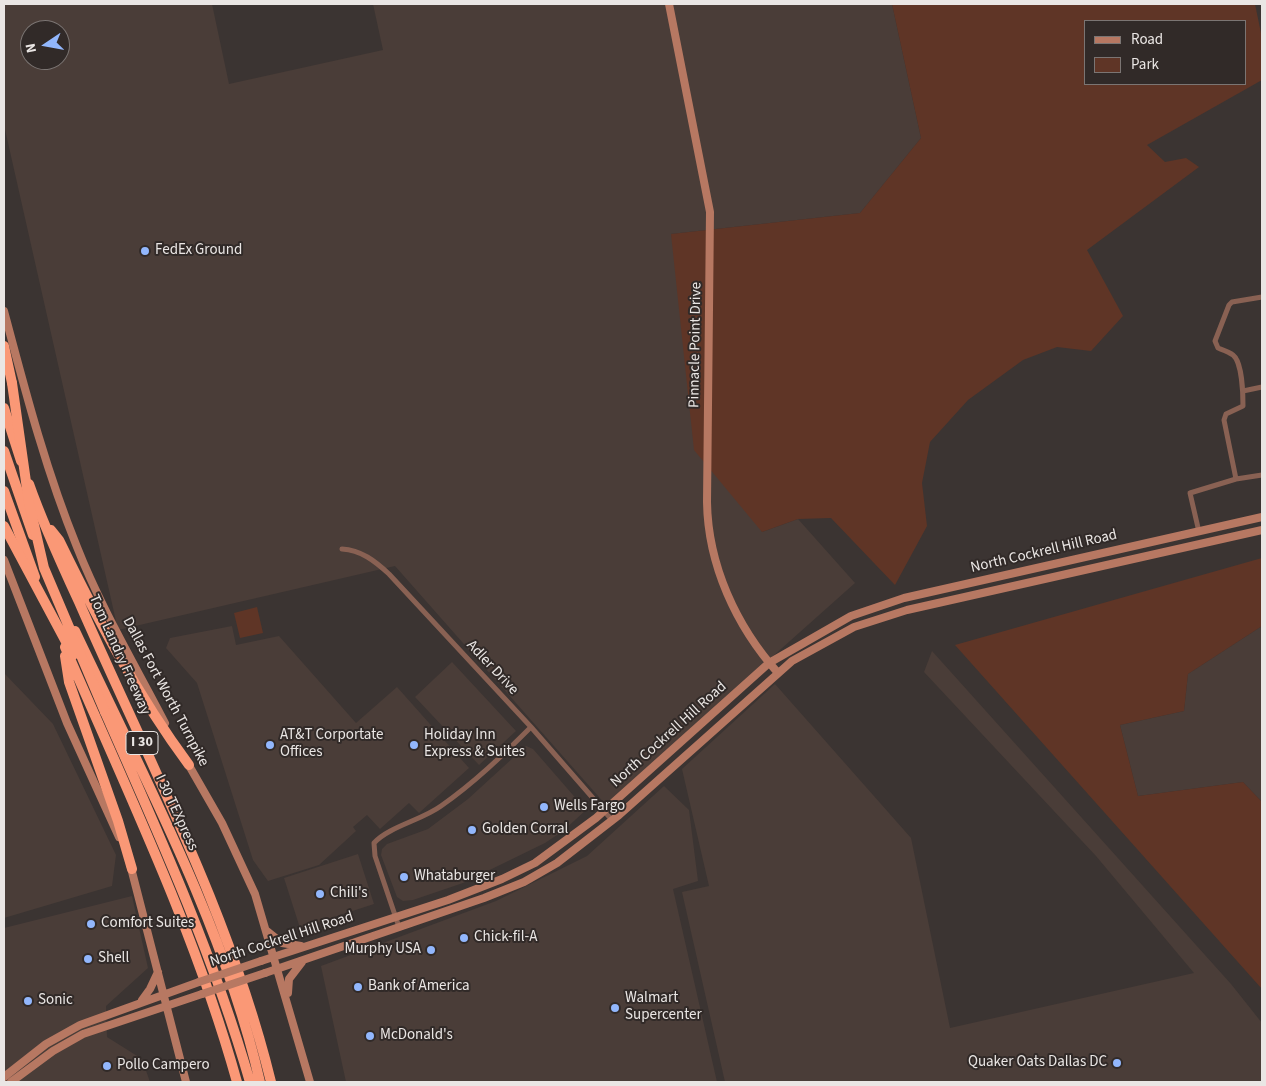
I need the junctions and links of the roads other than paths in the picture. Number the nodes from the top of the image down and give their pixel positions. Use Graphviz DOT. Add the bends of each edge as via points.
graph roads {
  1 [pos="669,4"];
  2 [pos="1262,296"];
  3 [pos="4,311"];
  4 [pos="4,346"];
  5 [pos="1262,387"];
  6 [pos="1243,391"];
  7 [pos="4,408"];
  8 [pos="4,451"];
  9 [pos="1262,475"];
  10 [pos="1236,479"];
  11 [pos="4,491"];
  12 [pos="1262,518"];
  13 [pos="42,520"];
  14 [pos="4,526"];
  15 [pos="1262,530"];
  16 [pos="1198,532"];
  17 [pos="342,549"];
  18 [pos="4,560"];
  19 [pos="63,642"];
  20 [pos="769,663"];
  21 [pos="778,673"];
  22 [pos="105,712"];
  23 [pos="531,727"];
  24 [pos="189,766"];
  25 [pos="605,811"];
  26 [pos="612,820"];
  27 [pos="132,868"];
  28 [pos="502,879"];
  29 [pos="507,890"];
  30 [pos="396,917"];
  31 [pos="399,927"];
  32 [pos="265,928"];
  33 [pos="305,946"];
  34 [pos="274,957"];
  35 [pos="310,957"];
  36 [pos="277,968"];
  37 [pos="158,972"];
  38 [pos="163,994"];
  39 [pos="134,1005"];
  40 [pos="166,1007"];
  41 [pos="290,1010"];
  42 [pos="46,1044"];
  43 [pos="53,1051"];
  44 [pos="4,1077"];
  45 [pos="11,1082"];
  46 [pos="186,1082"];
  47 [pos="237,1082"];
  48 [pos="250,1082"];
  49 [pos="260,1082"];
  50 [pos="271,1082"];
  51 [pos="310,1082"];
  1 -- 20 [label="main road, Pinnacle Point Drive" via="710,212 707,502 710,534 719,571 731,600 742,624"];
  2 -- 6 [label="street" via="1232,302 1215,341 1218,348 1234,355"];
  3 -- 24 [label="main road, Dallas Fort Worth Turnpike" via="56,490 78,549 99,596"];
  4 -- 22 [label="highway, bridge" via="32,521 44,568"];
  5 -- 6 [label="street"];
  6 -- 10 [label="street" via="1243,406 1226,414 1224,420"];
  7 -- 13 [label="highway, Tom Landry Freeway / I 30"];
  8 -- 49 [label="highway, I 30 TEXpress" via="51,579 168,827 204,914 233,988"];
  9 -- 10 [label="street"];
  10 -- 16 [label="street" via="1190,493"];
  11 -- 19 [label="highway, I 30" via="31,567"];
  12 -- 16 [label="main road, North Cockrell Hill Road"];
  13 -- 24 [label="highway" via="59,540 97,618 161,727"];
  13 -- 50 [label="highway, Tom Landry Freeway / I 30" via="206,886 246,994"];
  14 -- 22 [label="highway, bridge"];
  15 -- 21 [label="main road, North Cockrell Hill Road" via="887,616 854,627 816,646"];
  16 -- 20 [label="main road, North Cockrell Hill Road" via="878,605 827,628"];
  17 -- 23 [label="street, Adler Drive" via="359,552 379,564"];
  18 -- 27 [label="main road" via="67,723"];
  19 -- 27 [label="highway" via="69,682"];
  19 -- 47 [label="highway, I 30" via="187,928 215,1006"];
  20 -- 21 [label="main road, Pinnacle Point Drive"];
  20 -- 25 [label="main road, North Cockrell Hill Road"];
  21 -- 26 [label="main road, North Cockrell Hill Road"];
  22 -- 48 [label="highway" via="196,921"];
  23 -- 25 [label="street, Adler Drive"];
  23 -- 30 [label="street" via="494,763 441,806 382,835 374,843 375,856"];
  24 -- 32 [label="main road, Dallas Fort Worth Turnpike" via="237,853 255,894"];
  25 -- 26 [label="street, Adler Drive"];
  25 -- 28 [label="main road, North Cockrell Hill Road" via="554,850"];
  26 -- 29 [label="main road, North Cockrell Hill Road" via="558,863"];
  27 -- 37 [label="main road"];
  28 -- 29 [label="main road"];
  28 -- 30 [label="main road, North Cockrell Hill Road"];
  29 -- 31 [label="main road, North Cockrell Hill Road"];
  30 -- 31 [label="street"];
  30 -- 33 [label="main road, North Cockrell Hill Road"];
  31 -- 35 [label="main road, North Cockrell Hill Road"];
  32 -- 33 [label="main road" via="276,941 290,946"];
  32 -- 34 [label="main road, Dallas Fort Worth Turnpike"];
  33 -- 34 [label="main road, North Cockrell Hill Road"];
  34 -- 36 [label="main road, Dallas Fort Worth Turnpike"];
  34 -- 38 [label="main road, North Cockrell Hill Road, bridge"];
  35 -- 36 [label="main road, North Cockrell Hill Road"];
  35 -- 41 [label="main road" via="289,978"];
  36 -- 40 [label="main road, North Cockrell Hill Road, bridge"];
  36 -- 41 [label="main road, Dallas Fort Worth Turnpike"];
  37 -- 38 [label="main road"];
  37 -- 39 [label="main road" via="146,998"];
  38 -- 39 [label="main road, North Cockrell Hill Road"];
  38 -- 40 [label="main road"];
  39 -- 42 [label="main road, North Cockrell Hill Road" via="80,1025"];
  40 -- 43 [label="main road, North Cockrell Hill Road" via="83,1034"];
  40 -- 46 [label="main road"];
  41 -- 51 [label="main road, Dallas Fort Worth Turnpike"];
  42 -- 43 [label="main road"];
  42 -- 44 [label="main road, North Cockrell Hill Road"];
  43 -- 45 [label="main road, North Cockrell Hill Road"];
}
